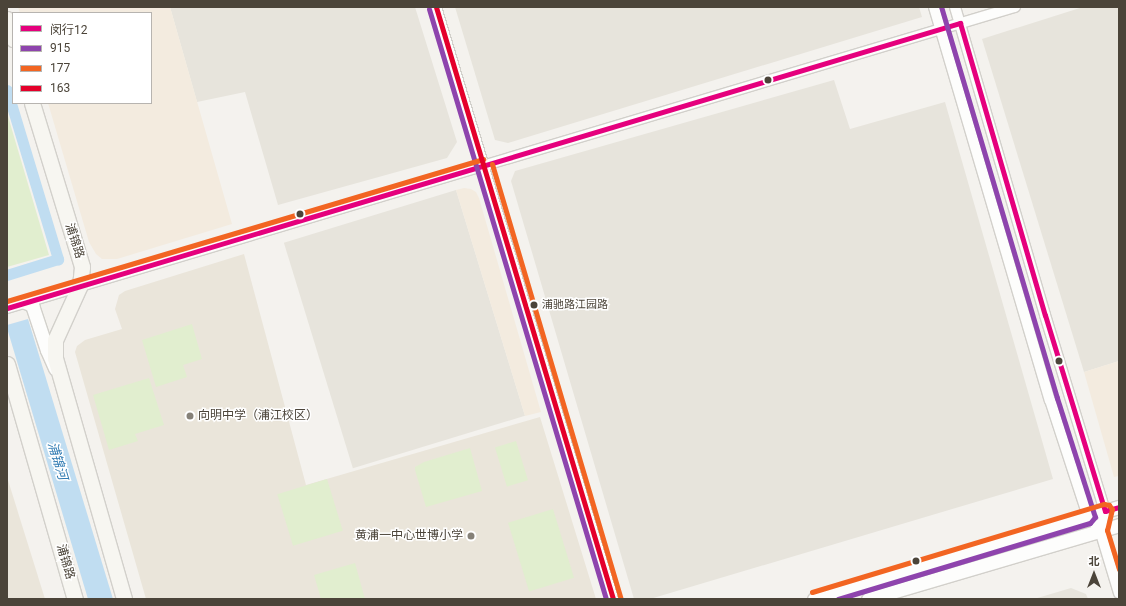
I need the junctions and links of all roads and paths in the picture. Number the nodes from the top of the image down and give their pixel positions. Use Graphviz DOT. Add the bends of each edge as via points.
graph roads {
  1 [pos="436,7"];
  2 [pos="934,7"];
  3 [pos="955,7"];
  4 [pos="1015,7"];
  5 [pos="7,19"];
  6 [pos="960,23"];
  7 [pos="941,29"];
  8 [pos="12,36"];
  9 [pos="32,104"];
  10 [pos="485,166"];
  11 [pos="80,285"];
  12 [pos="25,302"];
  13 [pos="7,308"];
  14 [pos="7,364"];
  15 [pos="59,377"];
  16 [pos="1119,507"];
  17 [pos="1105,511"];
  18 [pos="1088,516"];
  19 [pos="1119,525"];
  20 [pos="1100,530"];
  21 [pos="1119,593"];
  22 [pos="75,599"];
  23 [pos="124,599"];
  24 [pos="613,599"];
  25 [pos="814,599"];
  26 [pos="868,599"];
  1 -- 10 [label="street"];
  2 -- 7 [label="street"];
  3 -- 6 [label="street"];
  4 -- 6 [label="street"];
  5 -- 8 [label="main road"];
  6 -- 7 [label="street"];
  6 -- 17 [label="street"];
  7 -- 10 [label="street"];
  7 -- 18 [label="street" via="1050,400"];
  9 -- 11 [label="main road, 浦锦路" via="82,267"];
  10 -- 11 [label="street"];
  10 -- 24 [label="street"];
  11 -- 12 [label="street"];
  11 -- 15 [label="main road, 浦锦路" via="54,340"];
  12 -- 13 [label="street"];
  12 -- 15 [label="street, 浦锦路" via="32,305"];
  14 -- 22 [label="main road, 浦锦路"];
  15 -- 23 [label="main road, 浦锦路"];
  16 -- 17 [label="street"];
  17 -- 18 [label="street"];
  17 -- 20 [label="street"];
  18 -- 20 [label="street"];
  18 -- 25 [label="street"];
  19 -- 20 [label="street"];
  20 -- 21 [label="street"];
  20 -- 26 [label="street"];
}
